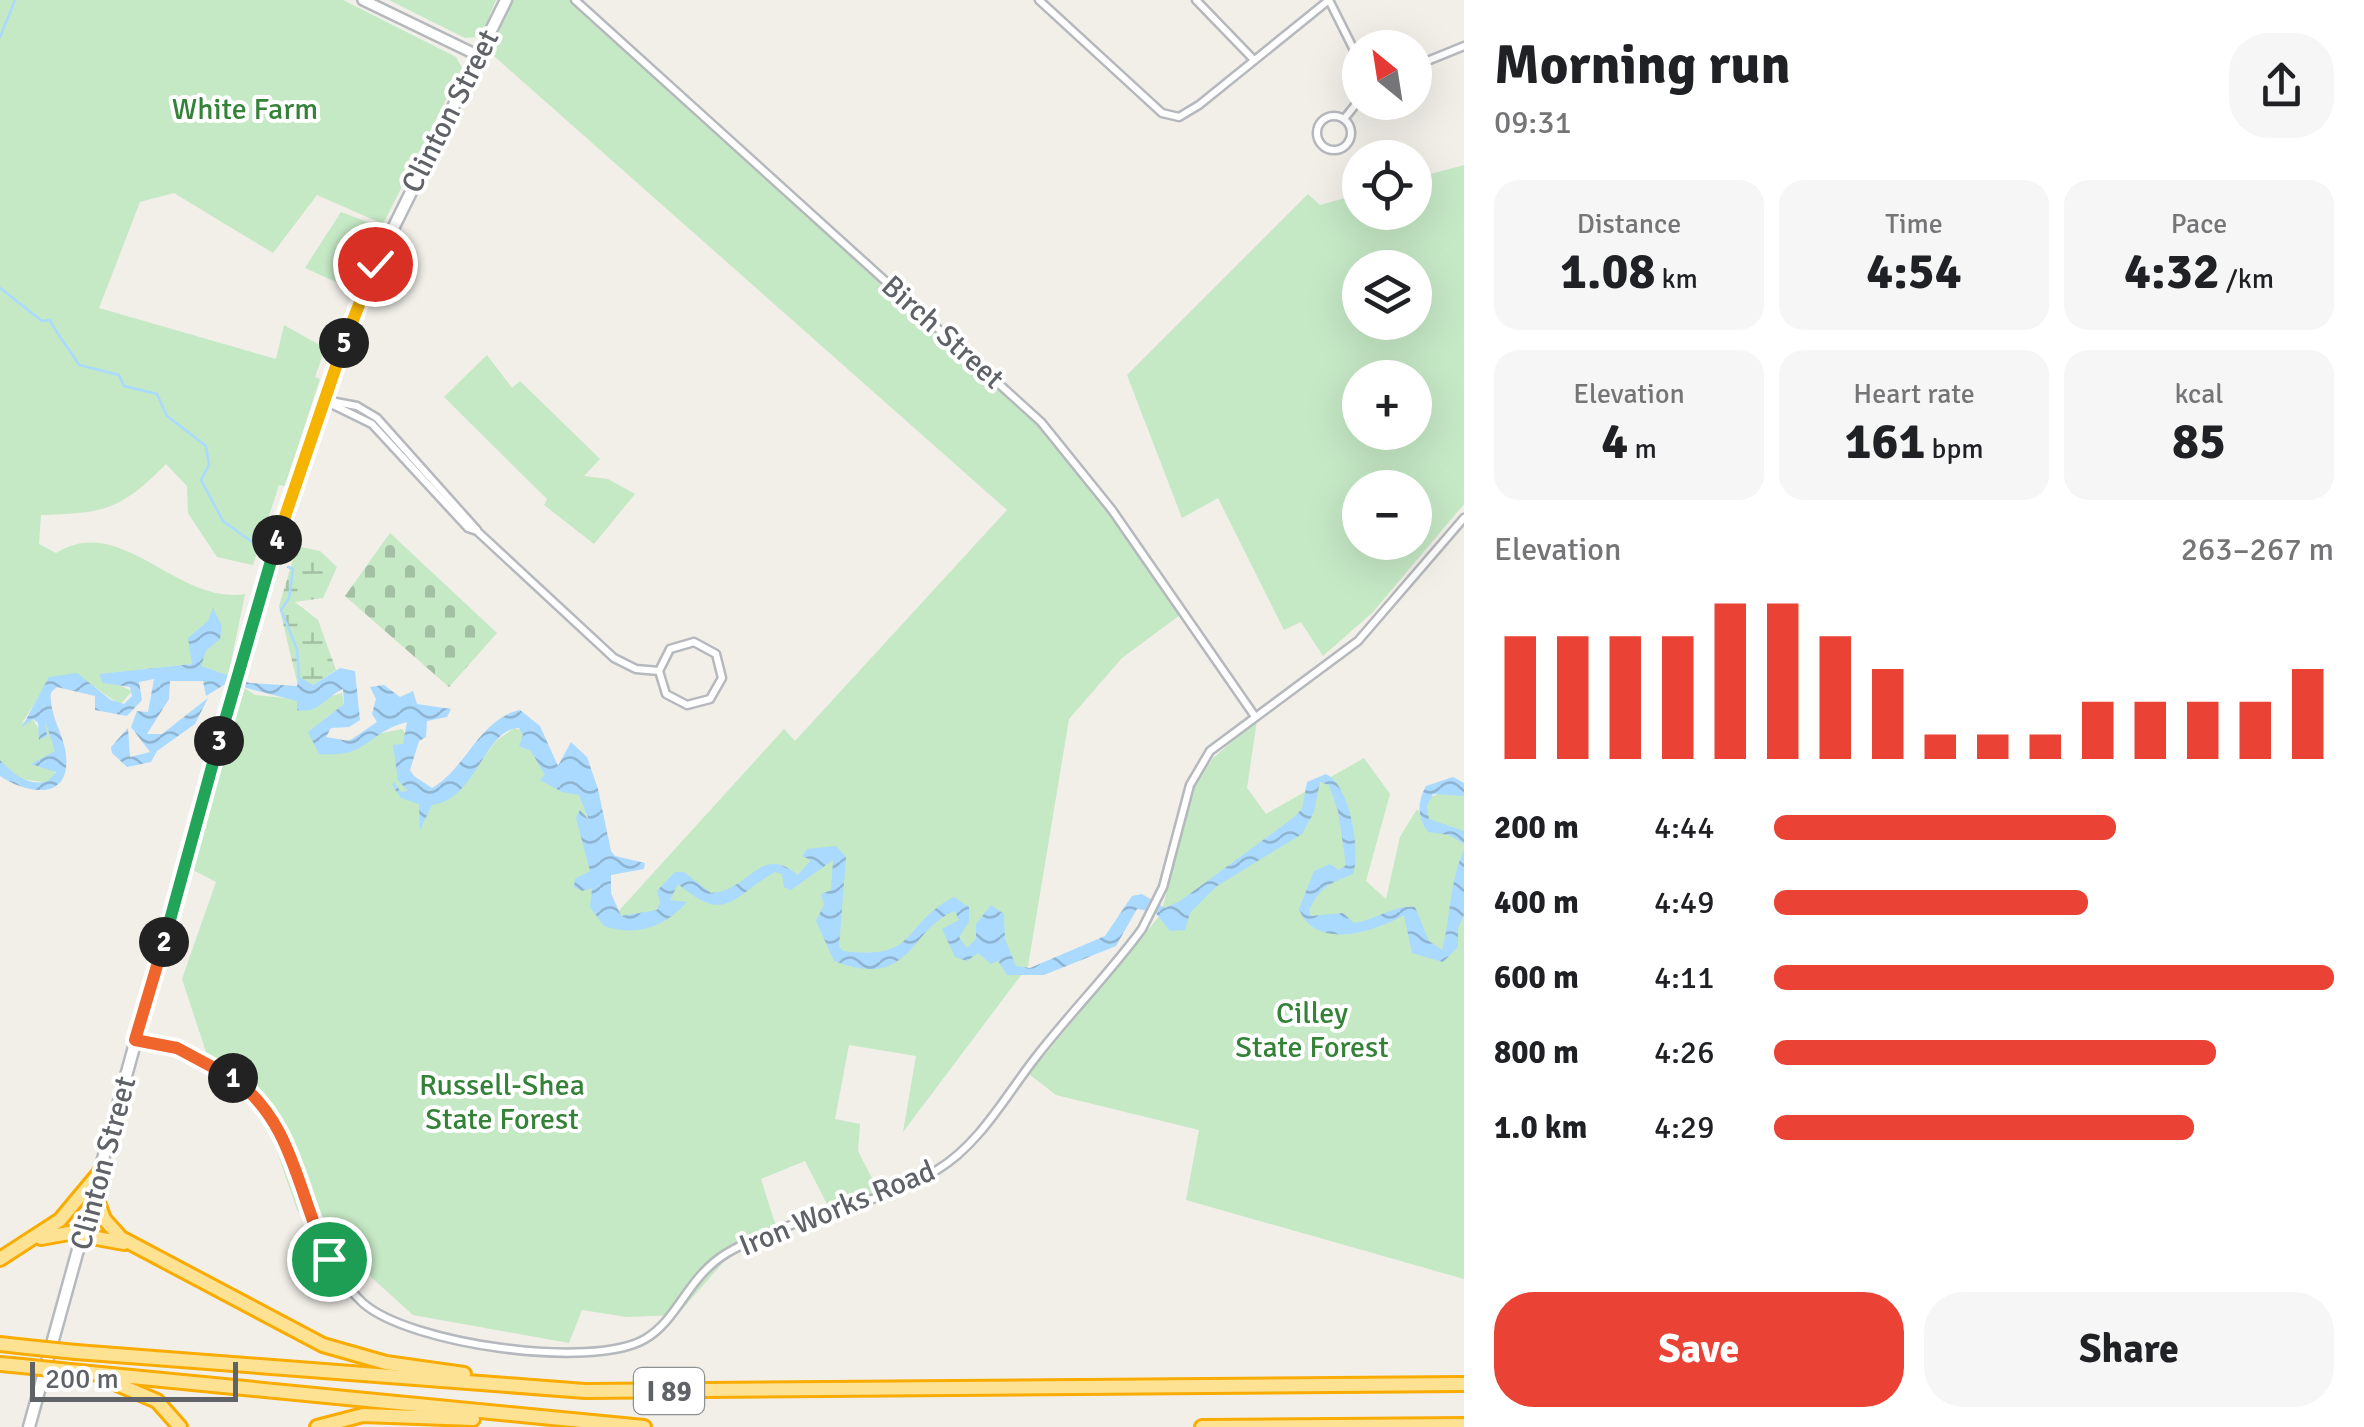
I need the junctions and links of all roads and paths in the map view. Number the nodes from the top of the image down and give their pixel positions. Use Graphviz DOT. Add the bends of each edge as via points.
graph roads {
  1 [pos="363,0"];
  2 [pos="506,0"];
  3 [pos="575,0"];
  4 [pos="1040,0"];
  5 [pos="1196,0"];
  6 [pos="1329,0"];
  7 [pos="1344,30"];
  8 [pos="1464,46"];
  9 [pos="478,55"];
  10 [pos="1432,59"];
  11 [pos="1254,60"];
  12 [pos="1344,119"];
  13 [pos="324,400"];
  14 [pos="1464,518"];
  15 [pos="658,671"];
  16 [pos="1254,715"];
  17 [pos="135,1040"];
  18 [pos="101,1171"];
  19 [pos="95,1194"];
  20 [pos="84,1234"];
  21 [pos="27,1244"];
  22 [pos="136,1248"];
  23 [pos="0,1259"];
  24 [pos="0,1344"];
  25 [pos="0,1364"];
  26 [pos="89,1373"];
  27 [pos="1464,1384"];
  28 [pos="586,1391"];
  29 [pos="553,1420"];
  30 [pos="1464,1424"];
  31 [pos="29,1427"];
  32 [pos="180,1427"];
  33 [pos="317,1427"];
  34 [pos="644,1427"];
  35 [pos="1202,1427"];
  1 -- 9 [label="street"];
  2 -- 9 [label="main road, Clinton Street"];
  3 -- 16 [label="street, Birch Street" via="1041,422 1112,510"];
  4 -- 11 [label="street" via="1162,113 1179,117"];
  5 -- 11 [label="street"];
  6 -- 7 [label="street"];
  6 -- 11 [label="street"];
  8 -- 10 [label="street"];
  9 -- 13 [label="main road, Clinton Street" via="375,264"];
  12 -- 12 [label="street" via="1320,125 1319,140 1327,148 1348,144 1352,134"];
  13 -- 15 [label="street" via="364,409 477,531 614,658"];
  13 -- 17 [label="main road, Clinton Street" via="233,690"];
  14 -- 16 [label="street, Iron Works Road" via="1358,640"];
  15 -- 15 [label="street" via="670,649 694,642 716,654 722,678 710,699 687,705 666,694"];
  16 -- 17 [label="street, Iron Works Road" via="1216,745 1194,775 1150,916 957,1154 916,1180 727,1254 694,1278 650,1336 604,1353 434,1338 388,1321 340,1277 289,1148 258,1101 200,1058"];
  17 -- 18 [label="main road, Clinton Street"];
  18 -- 19 [label="main road, Clinton Street"];
  18 -- 21 [label="highway" via="60,1220"];
  19 -- 20 [label="main road, Clinton Street"];
  19 -- 22 [label="highway" via="112,1229"];
  20 -- 21 [label="highway"];
  20 -- 22 [label="highway"];
  20 -- 31 [label="main road, Clinton Street"];
  21 -- 23 [label="highway"];
  22 -- 28 [label="highway" via="300,1336 362,1357"];
  24 -- 28 [label="highway, I 89, bridge"];
  25 -- 26 [label="highway, I 89, bridge"];
  26 -- 29 [label="highway, I 89"];
  26 -- 32 [label="highway" via="157,1401"];
  27 -- 28 [label="highway, I 89"];
  29 -- 33 [label="highway" via="363,1415"];
  29 -- 34 [label="highway, I 89"];
  30 -- 35 [label="highway"];
}
